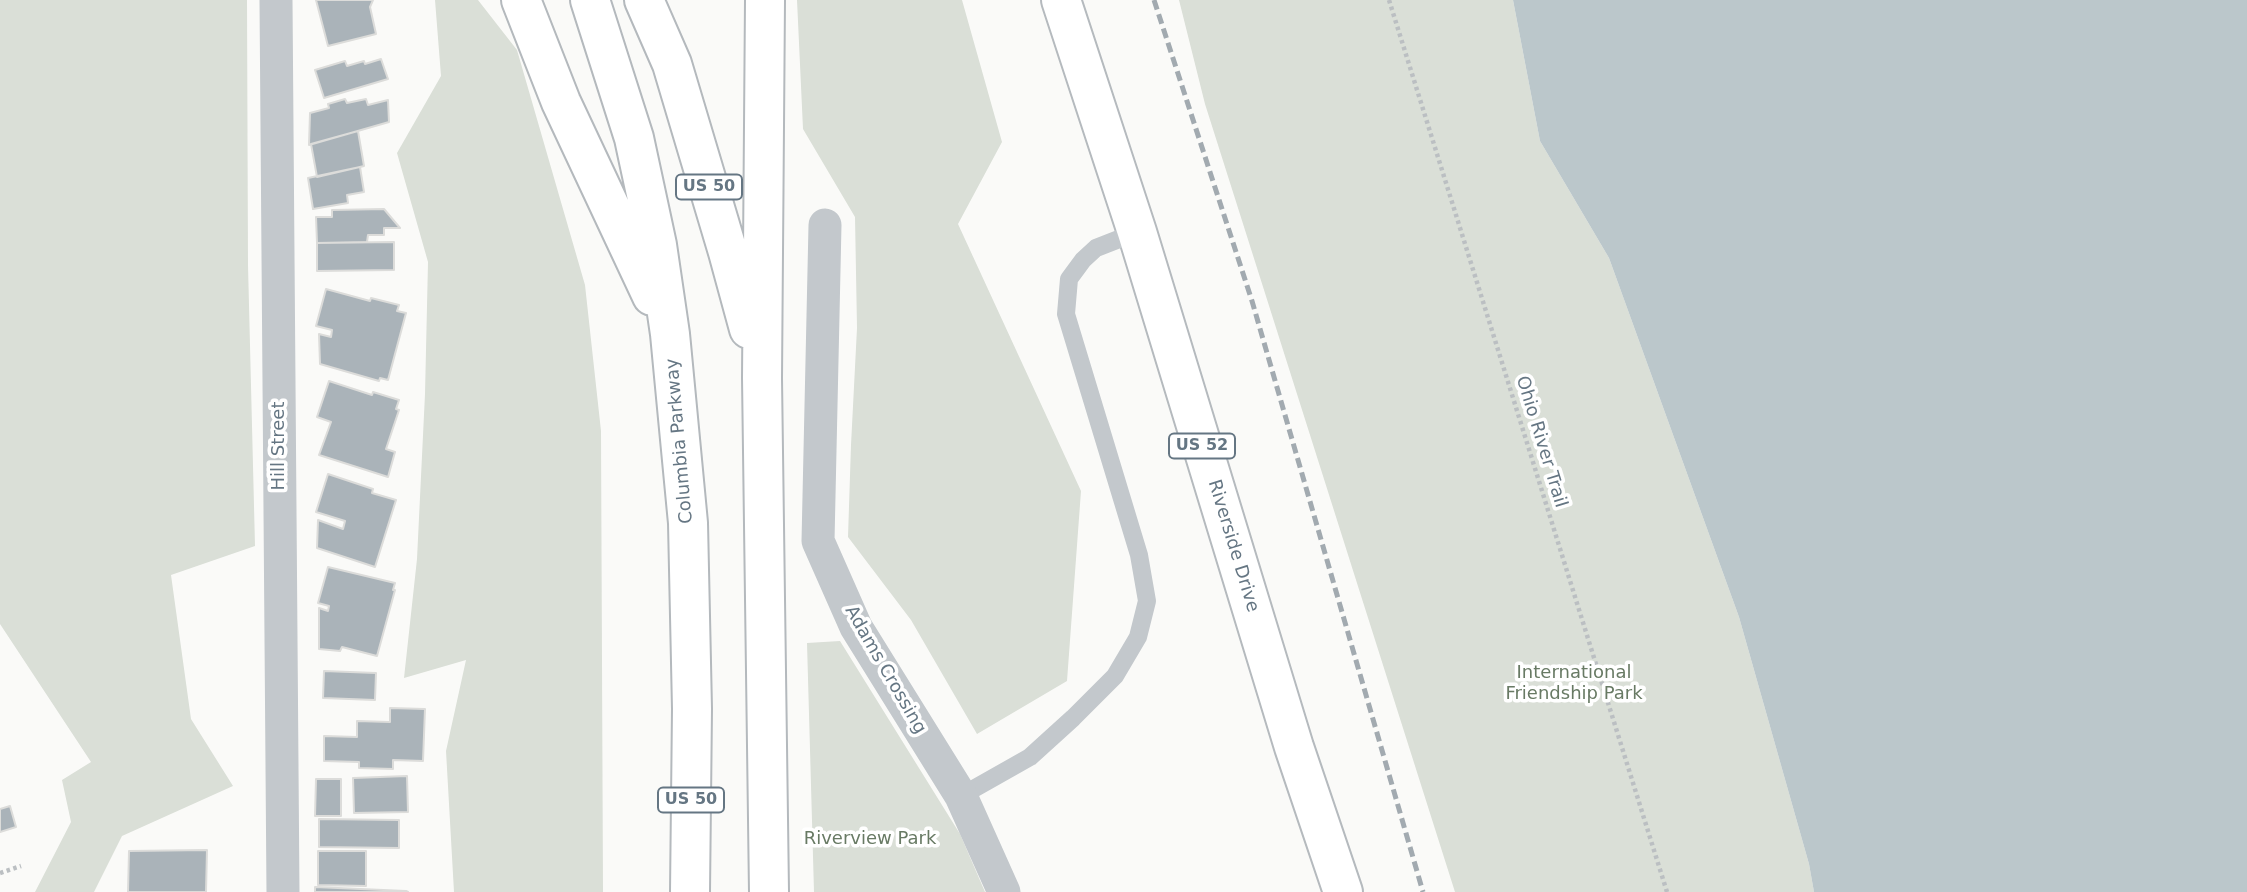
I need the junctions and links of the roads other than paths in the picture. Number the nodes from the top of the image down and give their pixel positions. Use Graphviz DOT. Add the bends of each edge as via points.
graph roads {
  1 [pos="276,0"];
  2 [pos="522,0"];
  3 [pos="590,0"];
  4 [pos="644,0"];
  5 [pos="765,0"];
  6 [pos="1061,0"];
  7 [pos="825,225"];
  8 [pos="1137,232"];
  9 [pos="670,334"];
  10 [pos="762,378"];
  11 [pos="961,796"];
  12 [pos="283,892"];
  13 [pos="690,892"];
  14 [pos="769,892"];
  15 [pos="1004,892"];
  16 [pos="1343,892"];
  1 -- 12 [label="street, Hill Street"];
  2 -- 9 [label="main road" via="561,102"];
  3 -- 9 [label="main road, Columbia Parkway / US 50" via="634,138"];
  4 -- 10 [label="main road, US 50" via="672,64"];
  5 -- 10 [label="main road"];
  6 -- 8 [label="main road, Riverside Drive / US 52"];
  7 -- 11 [label="street, Adams Crossing" via="818,541 856,627"];
  8 -- 11 [label="lane" via="1096,248 1083,260 1069,279 1066,314 1139,555 1147,601 1138,637 1115,676 1065,726 1030,757"];
  8 -- 16 [label="main road, Riverside Drive / US 52" via="1294,747"];
  9 -- 13 [label="main road, Columbia Parkway / US 50" via="688,523"];
  10 -- 14 [label="main road, US 50"];
  11 -- 15 [label="street, Adams Crossing"];
}
